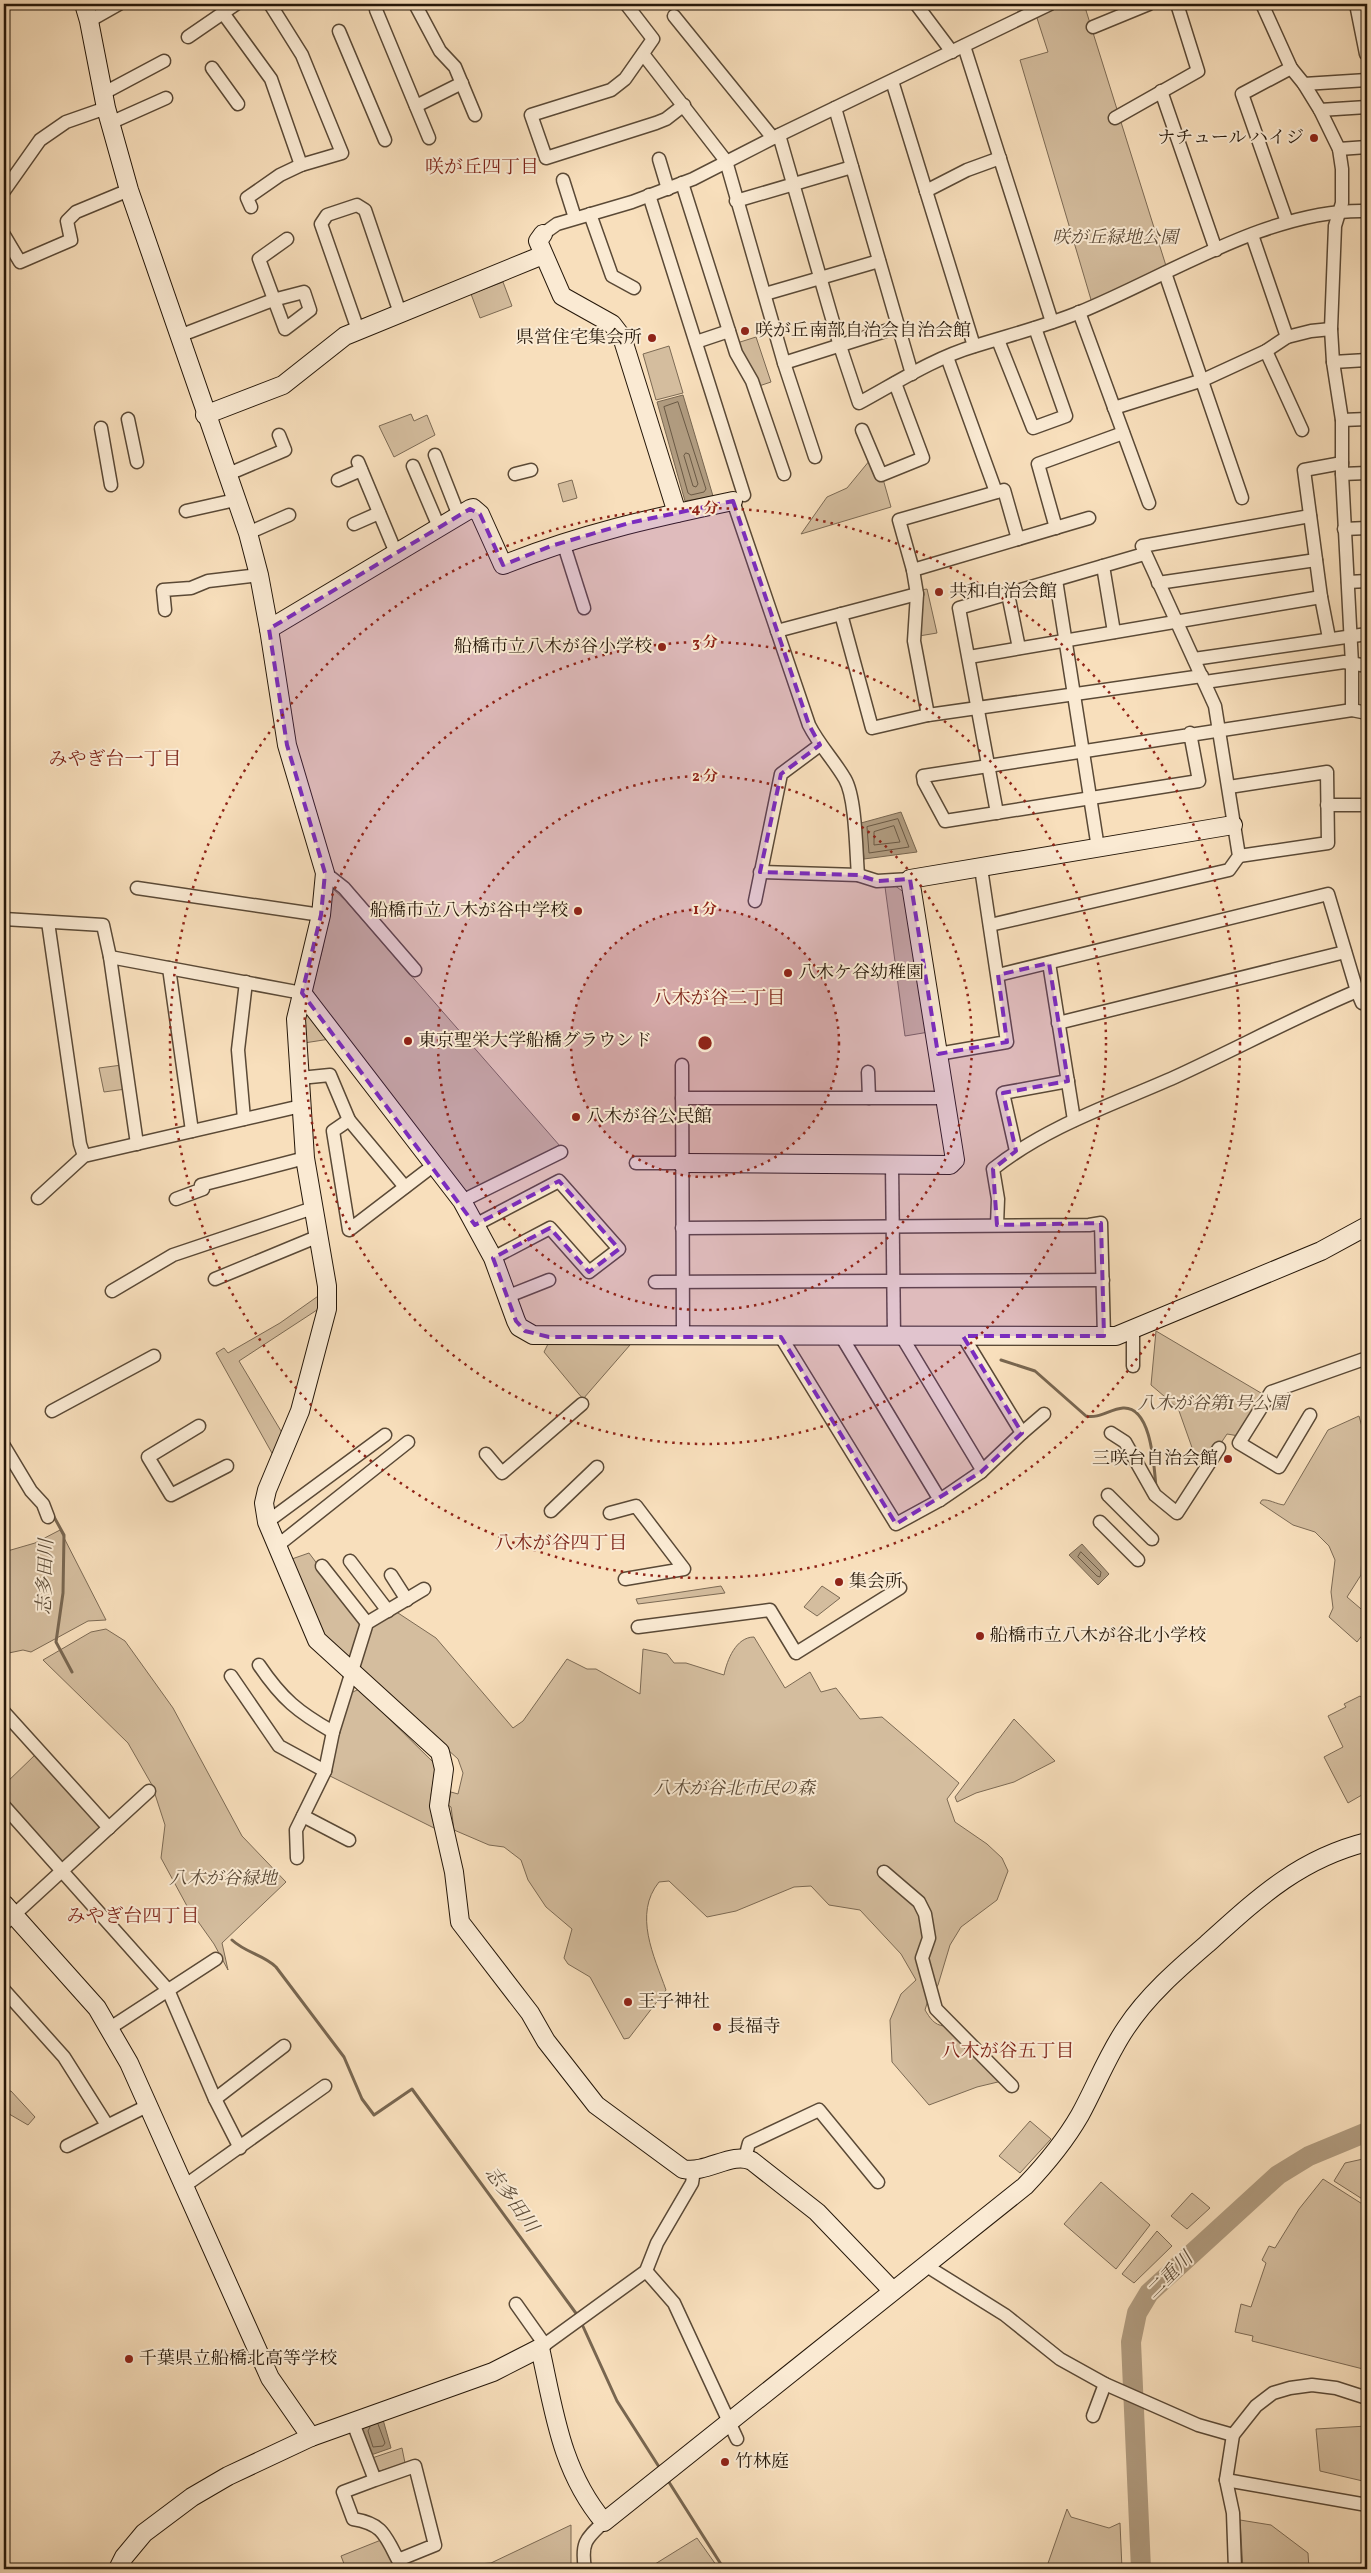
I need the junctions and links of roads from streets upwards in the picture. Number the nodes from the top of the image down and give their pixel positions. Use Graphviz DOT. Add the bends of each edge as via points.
graph roads {
  1 [pos="84,4"];
  2 [pos="119,4"];
  3 [pos="236,4"];
  4 [pos="270,4"];
  5 [pos="414,4"];
  6 [pos="626,4"];
  7 [pos="916,4"];
  8 [pos="1050,4"];
  9 [pos="1149,4"];
  10 [pos="1177,4"];
  11 [pos="1262,4"];
  12 [pos="1356,4"];
  13 [pos="376,10"];
  14 [pos="223,13"];
  15 [pos="674,16"];
  16 [pos="1363,20"];
  17 [pos="89,21"];
  18 [pos="1093,27"];
  19 [pos="339,31"];
  20 [pos="188,37"];
  21 [pos="964,46"];
  22 [pos="952,52"];
  23 [pos="643,54"];
  24 [pos="1366,54"];
  25 [pos="163,61"];
  26 [pos="212,68"];
  27 [pos="1291,68"];
  28 [pos="1367,80"];
  29 [pos="892,81"];
  30 [pos="462,83"];
  31 [pos="1304,84"];
  32 [pos="1161,91"];
  33 [pos="166,98"];
  34 [pos="238,104"];
  35 [pos="684,105"];
  36 [pos="416,106"];
  37 [pos="1367,106"];
  38 [pos="107,108"];
  39 [pos="835,108"];
  40 [pos="1320,110"];
  41 [pos="475,115"];
  42 [pos="1115,118"];
  43 [pos="776,136"];
  44 [pos="429,138"];
  45 [pos="385,140"];
  46 [pos="1367,148"];
  47 [pos="1339,149"];
  48 [pos="1000,158"];
  49 [pos="658,159"];
  50 [pos="726,161"];
  51 [pos="301,165"];
  52 [pos="852,167"];
  53 [pos="563,180"];
  54 [pos="793,183"];
  55 [pos="682,184"];
  56 [pos="668,189"];
  57 [pos="128,190"];
  58 [pos="926,190"];
  59 [pos="4,191"];
  60 [pos="649,196"];
  61 [pos="736,201"];
  62 [pos="251,207"];
  63 [pos="1340,210"];
  64 [pos="1367,211"];
  65 [pos="590,214"];
  66 [pos="575,218"];
  67 [pos="1287,222"];
  68 [pos="542,234"];
  69 [pos="4,235"];
  70 [pos="1252,235"];
  71 [pos="287,239"];
  72 [pos="1216,250"];
  73 [pos="543,255"];
  74 [pos="879,261"];
  75 [pos="1165,273"];
  76 [pos="820,278"];
  77 [pos="634,288"];
  78 [pos="765,294"];
  79 [pos="1079,312"];
  80 [pos="400,313"];
  81 [pos="1052,322"];
  82 [pos="898,327"];
  83 [pos="1035,328"];
  84 [pos="1331,328"];
  85 [pos="358,330"];
  86 [pos="729,331"];
  87 [pos="179,336"];
  88 [pos="1287,338"];
  89 [pos="998,340"];
  90 [pos="696,342"];
  91 [pos="840,346"];
  92 [pos="974,346"];
  93 [pos="1266,351"];
  94 [pos="948,357"];
  95 [pos="1367,360"];
  96 [pos="1333,362"];
  97 [pos="784,363"];
  98 [pos="912,374"];
  99 [pos="1203,380"];
  100 [pos="895,384"];
  101 [pos="1114,408"];
  102 [pos="206,415"];
  103 [pos="128,419"];
  104 [pos="1342,420"];
  105 [pos="1367,420"];
  106 [pos="101,428"];
  107 [pos="862,430"];
  108 [pos="1302,430"];
  109 [pos="1123,433"];
  110 [pos="279,435"];
  111 [pos="435,455"];
  112 [pos="815,457"];
  113 [pos="137,462"];
  114 [pos="413,466"];
  115 [pos="1342,469"];
  116 [pos="531,470"];
  117 [pos="1367,473"];
  118 [pos="515,474"];
  119 [pos="784,474"];
  120 [pos="226,475"];
  121 [pos="338,480"];
  122 [pos="110,485"];
  123 [pos="996,492"];
  124 [pos="739,498"];
  125 [pos="1242,498"];
  126 [pos="235,500"];
  127 [pos="1149,503"];
  128 [pos="186,512"];
  129 [pos="380,513"];
  130 [pos="677,513"];
  131 [pos="289,515"];
  132 [pos="458,516"];
  133 [pos="1310,516"];
  134 [pos="1090,518"];
  135 [pos="354,524"];
  136 [pos="439,527"];
  137 [pos="1056,528"];
  138 [pos="1367,528"];
  139 [pos="1344,529"];
  140 [pos="248,533"];
  141 [pos="1018,539"];
  142 [pos="563,542"];
  143 [pos="396,553"];
  144 [pos="1144,554"];
  145 [pos="1316,560"];
  146 [pos="1103,566"];
  147 [pos="914,570"];
  148 [pos="259,574"];
  149 [pos="1056,580"];
  150 [pos="1367,581"];
  151 [pos="1348,582"];
  152 [pos="1158,583"];
  153 [pos="917,594"];
  154 [pos="1008,594"];
  155 [pos="1321,597"];
  156 [pos="584,608"];
  157 [pos="164,610"];
  158 [pos="841,614"];
  159 [pos="1177,622"];
  160 [pos="269,629"];
  161 [pos="777,631"];
  162 [pos="1114,632"];
  163 [pos="1367,634"];
  164 [pos="1351,635"];
  165 [pos="1329,638"];
  166 [pos="1066,640"];
  167 [pos="1019,648"];
  168 [pos="969,657"];
  169 [pos="1194,658"];
  170 [pos="1352,664"];
  171 [pos="1367,666"];
  172 [pos="1203,679"];
  173 [pos="1074,696"];
  174 [pos="978,709"];
  175 [pos="1352,710"];
  176 [pos="1367,713"];
  177 [pos="928,715"];
  178 [pos="1220,728"];
  179 [pos="1190,733"];
  180 [pos="820,745"];
  181 [pos="1083,750"];
  182 [pos="990,766"];
  183 [pos="1229,786"];
  184 [pos="1091,799"];
  185 [pos="1327,805"];
  186 [pos="1367,805"];
  187 [pos="997,813"];
  188 [pos="1233,825"];
  189 [pos="1098,848"];
  190 [pos="1239,856"];
  191 [pos="981,868"];
  192 [pos="760,872"];
  193 [pos="325,873"];
  194 [pos="858,875"];
  195 [pos="910,879"];
  196 [pos="137,888"];
  197 [pos="756,901"];
  198 [pos="320,915"];
  199 [pos="4,919"];
  200 [pos="48,922"];
  201 [pos="990,925"];
  202 [pos="1345,952"];
  203 [pos="110,957"];
  204 [pos="1048,963"];
  205 [pos="169,968"];
  206 [pos="415,970"];
  207 [pos="998,975"];
  208 [pos="246,982"];
  209 [pos="1357,991"];
  210 [pos="302,993"];
  211 [pos="1367,1000"];
  212 [pos="1058,1023"];
  213 [pos="938,1054"];
  214 [pos="682,1065"];
  215 [pos="868,1072"];
  216 [pos="300,1078"];
  217 [pos="1068,1081"];
  218 [pos="682,1098"];
  219 [pos="870,1098"];
  220 [pos="945,1098"];
  221 [pos="301,1106"];
  222 [pos="244,1119"];
  223 [pos="349,1120"];
  224 [pos="1074,1120"];
  225 [pos="192,1131"];
  226 [pos="137,1144"];
  227 [pos="1016,1151"];
  228 [pos="560,1152"];
  229 [pos="84,1156"];
  230 [pos="304,1158"];
  231 [pos="636,1163"];
  232 [pos="682,1163"];
  233 [pos="434,1165"];
  234 [pos="892,1165"];
  235 [pos="405,1187"];
  236 [pos="38,1198"];
  237 [pos="176,1199"];
  238 [pos="462,1201"];
  239 [pos="313,1208"];
  240 [pos="475,1225"];
  241 [pos="997,1225"];
  242 [pos="893,1226"];
  243 [pos="1367,1226"];
  244 [pos="682,1228"];
  245 [pos="319,1236"];
  246 [pos="493,1258"];
  247 [pos="215,1279"];
  248 [pos="549,1280"];
  249 [pos="1103,1280"];
  250 [pos="893,1281"];
  251 [pos="655,1282"];
  252 [pos="683,1282"];
  253 [pos="112,1291"];
  254 [pos="506,1297"];
  255 [pos="1133,1329"];
  256 [pos="841,1336"];
  257 [pos="963,1336"];
  258 [pos="1104,1336"];
  259 [pos="683,1337"];
  260 [pos="781,1337"];
  261 [pos="898,1337"];
  262 [pos="154,1356"];
  263 [pos="1367,1358"];
  264 [pos="1134,1366"];
  265 [pos="582,1404"];
  266 [pos="52,1411"];
  267 [pos="1044,1414"];
  268 [pos="1310,1415"];
  269 [pos="199,1426"];
  270 [pos="1022,1433"];
  271 [pos="1111,1433"];
  272 [pos="385,1435"];
  273 [pos="408,1442"];
  274 [pos="4,1446"];
  275 [pos="1219,1448"];
  276 [pos="486,1454"];
  277 [pos="227,1466"];
  278 [pos="597,1466"];
  279 [pos="981,1472"];
  280 [pos="1108,1496"];
  281 [pos="940,1500"];
  282 [pos="551,1510"];
  283 [pos="610,1513"];
  284 [pos="48,1517"];
  285 [pos="267,1522"];
  286 [pos="1100,1522"];
  287 [pos="1152,1539"];
  288 [pos="277,1546"];
  289 [pos="1138,1560"];
  290 [pos="350,1561"];
  291 [pos="322,1566"];
  292 [pos="391,1575"];
  293 [pos="625,1579"];
  294 [pos="900,1588"];
  295 [pos="424,1589"];
  296 [pos="406,1600"];
  297 [pos="388,1611"];
  298 [pos="367,1623"];
  299 [pos="638,1627"];
  300 [pos="259,1665"];
  301 [pos="353,1674"];
  302 [pos="231,1676"];
  303 [pos="4,1712"];
  304 [pos="333,1732"];
  305 [pos="325,1771"];
  306 [pos="149,1791"];
  307 [pos="4,1806"];
  308 [pos="303,1816"];
  309 [pos="109,1828"];
  310 [pos="349,1840"];
  311 [pos="1367,1842"];
  312 [pos="297,1858"];
  313 [pos="64,1871"];
  314 [pos="884,1872"];
  315 [pos="7,1915"];
  316 [pos="216,1959"];
  317 [pos="4,1990"];
  318 [pos="168,1990"];
  319 [pos="110,2028"];
  320 [pos="284,2046"];
  321 [pos="325,2086"];
  322 [pos="1012,2086"];
  323 [pos="215,2098"];
  324 [pos="147,2106"];
  325 [pos="107,2125"];
  326 [pos="67,2146"];
  327 [pos="240,2148"];
  328 [pos="745,2158"];
  329 [pos="694,2171"];
  330 [pos="878,2182"];
  331 [pos="183,2187"];
  332 [pos="928,2264"];
  333 [pos="646,2271"];
  334 [pos="890,2289"];
  335 [pos="516,2304"];
  336 [pos="542,2346"];
  337 [pos="1105,2384"];
  338 [pos="1367,2398"];
  339 [pos="1093,2416"];
  340 [pos="729,2421"];
  341 [pos="353,2423"];
  342 [pos="1233,2435"];
  343 [pos="311,2436"];
  344 [pos="737,2439"];
  345 [pos="375,2480"];
  346 [pos="1226,2480"];
  347 [pos="1367,2505"];
  348 [pos="604,2522"];
  349 [pos="118,2569"];
  350 [pos="585,2569"];
  351 [pos="1235,2569"];
  1 -- 17 [label="street"];
  2 -- 17 [label="street"];
  3 -- 14 [label="street"];
  4 -- 51 [label="street" via="302,55 342,153"];
  5 -- 30 [label="street"];
  6 -- 23 [label="street" via="653,36"];
  7 -- 22 [label="street"];
  8 -- 21 [label="street"];
  9 -- 18 [label="street"];
  10 -- 32 [label="street" via="1198,71"];
  11 -- 27 [label="street"];
  12 -- 16 [label="street"];
  13 -- 36 [label="street"];
  14 -- 20 [label="street"];
  14 -- 51 [label="street" via="271,79"];
  15 -- 43 [label="street"];
  16 -- 24 [label="street"];
  17 -- 38 [label="street"];
  19 -- 45 [label="street"];
  21 -- 22 [label="street"];
  21 -- 48 [label="street"];
  22 -- 29 [label="street"];
  23 -- 35 [label="street"];
  23 -- 35 [label="street" via="625,79 611,90 531,115 546,158 656,123"];
  25 -- 38 [label="street"];
  26 -- 34 [label="street"];
  27 -- 31 [label="street"];
  27 -- 67 [label="street" via="1242,94"];
  28 -- 31 [label="street"];
  29 -- 39 [label="street"];
  29 -- 58 [label="street"];
  30 -- 36 [label="street"];
  30 -- 41 [label="street"];
  31 -- 40 [label="street"];
  32 -- 42 [label="street"];
  32 -- 72 [label="street"];
  33 -- 38 [label="street"];
  35 -- 50 [label="street"];
  36 -- 44 [label="street"];
  37 -- 40 [label="street"];
  38 -- 57 [label="street"];
  38 -- 59 [label="street" via="66,122 40,140"];
  39 -- 43 [label="street"];
  39 -- 52 [label="street"];
  40 -- 47 [label="street"];
  43 -- 50 [label="street"];
  43 -- 54 [label="street"];
  46 -- 47 [label="street"];
  47 -- 63 [label="street" via="1342,169"];
  48 -- 58 [label="street"];
  48 -- 81 [label="street"];
  49 -- 56 [label="street"];
  50 -- 55 [label="street"];
  50 -- 61 [label="street"];
  51 -- 62 [label="street" via="247,198"];
  52 -- 54 [label="street"];
  52 -- 74 [label="street"];
  53 -- 66 [label="street"];
  54 -- 61 [label="street"];
  54 -- 76 [label="street"];
  55 -- 56 [label="street"];
  55 -- 86 [label="street"];
  56 -- 60 [label="street"];
  57 -- 69 [label="street" via="76,212 67,221 72,240 20,262"];
  57 -- 87 [label="street"];
  58 -- 92 [label="street"];
  60 -- 65 [label="street"];
  60 -- 90 [label="street"];
  61 -- 78 [label="street"];
  63 -- 64 [label="street"];
  63 -- 67 [label="street"];
  63 -- 84 [label="street" via="1335,226"];
  65 -- 66 [label="street"];
  65 -- 77 [label="street" via="612,276"];
  66 -- 68 [label="street"];
  67 -- 70 [label="street"];
  68 -- 73 [label="street" via="538,241"];
  70 -- 72 [label="street"];
  70 -- 88 [label="street"];
  71 -- 87 [label="street" via="259,259 273,300"];
  72 -- 75 [label="street"];
  73 -- 80 [label="street"];
  73 -- 130 [label="street" via="562,296 612,324 622,337"];
  74 -- 76 [label="street"];
  74 -- 82 [label="street"];
  75 -- 79 [label="street"];
  75 -- 99 [label="street"];
  76 -- 78 [label="street"];
  76 -- 91 [label="street"];
  78 -- 97 [label="street"];
  79 -- 81 [label="street"];
  79 -- 101 [label="street"];
  80 -- 85 [label="street"];
  80 -- 85 [label="street" via="365,210 356,205 327,215 321,224"];
  81 -- 83 [label="street"];
  82 -- 91 [label="street"];
  82 -- 98 [label="street"];
  83 -- 89 [label="street"];
  83 -- 89 [label="street" via="1066,416 1033,428"];
  84 -- 88 [label="street"];
  84 -- 96 [label="street"];
  85 -- 102 [label="street" via="345,336 283,385"];
  86 -- 90 [label="street"];
  86 -- 119 [label="street" via="736,353 752,381"];
  87 -- 102 [label="street"];
  88 -- 93 [label="street"];
  89 -- 92 [label="street"];
  90 -- 124 [label="street"];
  91 -- 97 [label="street"];
  91 -- 100 [label="street" via="859,403"];
  92 -- 94 [label="street"];
  93 -- 99 [label="street"];
  93 -- 108 [label="street"];
  94 -- 98 [label="street"];
  94 -- 123 [label="street"];
  95 -- 96 [label="street"];
  96 -- 104 [label="street"];
  97 -- 112 [label="street"];
  98 -- 100 [label="street"];
  99 -- 101 [label="street"];
  99 -- 125 [label="street"];
  100 -- 107 [label="street" via="923,458 881,475"];
  101 -- 109 [label="street"];
  102 -- 120 [label="street"];
  103 -- 113 [label="street"];
  104 -- 105 [label="street"];
  104 -- 115 [label="street"];
  106 -- 122 [label="street"];
  109 -- 127 [label="street"];
  109 -- 137 [label="street" via="1038,464"];
  110 -- 120 [label="street" via="284,450"];
  111 -- 132 [label="street"];
  114 -- 136 [label="street"];
  115 -- 117 [label="street"];
  115 -- 133 [label="street" via="1304,470"];
  115 -- 139 [label="street"];
  116 -- 118 [label="street"];
  120 -- 126 [label="street"];
  121 -- 129 [label="street" via="360,466"];
  123 -- 141 [label="street" via="1004,490"];
  123 -- 147 [label="street" via="899,520"];
  124 -- 130 [label="street"];
  124 -- 161 [label="street"];
  126 -- 128 [label="street"];
  126 -- 140 [label="street"];
  129 -- 135 [label="street"];
  129 -- 143 [label="street"];
  130 -- 142 [label="street"];
  131 -- 140 [label="street"];
  132 -- 136 [label="street"];
  132 -- 142 [label="street" via="470,509 478,511 503,565"];
  133 -- 144 [label="street" via="1142,546"];
  133 -- 145 [label="street"];
  134 -- 137 [label="street"];
  136 -- 143 [label="street"];
  137 -- 141 [label="street"];
  138 -- 139 [label="street"];
  139 -- 151 [label="street"];
  140 -- 148 [label="street"];
  141 -- 147 [label="street"];
  142 -- 156 [label="street"];
  143 -- 160 [label="street"];
  144 -- 146 [label="street"];
  144 -- 152 [label="street"];
  145 -- 152 [label="street"];
  145 -- 155 [label="street"];
  146 -- 149 [label="street"];
  146 -- 162 [label="street"];
  147 -- 153 [label="street"];
  148 -- 157 [label="street" via="208,581 191,588 163,590"];
  148 -- 160 [label="street"];
  149 -- 154 [label="street"];
  149 -- 166 [label="street"];
  150 -- 151 [label="street"];
  151 -- 164 [label="street"];
  152 -- 159 [label="street"];
  153 -- 158 [label="street"];
  153 -- 177 [label="street" via="914,642"];
  154 -- 167 [label="street"];
  154 -- 168 [label="street" via="959,608"];
  155 -- 159 [label="street"];
  155 -- 165 [label="street"];
  158 -- 161 [label="street"];
  158 -- 177 [label="street" via="872,728"];
  159 -- 162 [label="street"];
  159 -- 169 [label="street"];
  160 -- 193 [label="street" via="287,745"];
  161 -- 180 [label="street" via="809,725"];
  162 -- 166 [label="street"];
  163 -- 164 [label="street"];
  164 -- 165 [label="street"];
  164 -- 170 [label="street"];
  165 -- 169 [label="street"];
  166 -- 167 [label="street"];
  166 -- 173 [label="street"];
  167 -- 168 [label="street"];
  168 -- 174 [label="street"];
  169 -- 172 [label="street"];
  170 -- 171 [label="street"];
  170 -- 172 [label="street" via="1344,662"];
  170 -- 175 [label="street"];
  172 -- 173 [label="street"];
  172 -- 178 [label="street"];
  173 -- 174 [label="street"];
  173 -- 181 [label="street"];
  174 -- 177 [label="street"];
  174 -- 182 [label="street"];
  175 -- 176 [label="street"];
  175 -- 178 [label="street"];
  178 -- 179 [label="street"];
  178 -- 183 [label="street"];
  179 -- 181 [label="street"];
  179 -- 184 [label="street" via="1199,781"];
  180 -- 192 [label="street" via="781,774"];
  180 -- 194 [label="street" via="846,780 850,793"];
  181 -- 182 [label="street"];
  181 -- 184 [label="street"];
  182 -- 187 [label="street"];
  182 -- 187 [label="street" via="923,776 945,821"];
  183 -- 185 [label="street" via="1327,772"];
  183 -- 188 [label="street"];
  184 -- 187 [label="street"];
  184 -- 189 [label="street"];
  185 -- 186 [label="street"];
  185 -- 190 [label="street" via="1328,843"];
  188 -- 189 [label="street"];
  188 -- 190 [label="street"];
  189 -- 191 [label="street"];
  190 -- 201 [label="street" via="1229,870"];
  191 -- 195 [label="street"];
  191 -- 201 [label="street"];
  192 -- 194 [label="street"];
  192 -- 197 [label="street"];
  193 -- 198 [label="street"];
  193 -- 206 [label="street" via="344,888"];
  194 -- 195 [label="street" via="877,881"];
  195 -- 213 [label="street"];
  196 -- 198 [label="street"];
  198 -- 210 [label="street"];
  199 -- 200 [label="street"];
  200 -- 203 [label="street" via="103,925"];
  200 -- 229 [label="street"];
  201 -- 207 [label="street"];
  202 -- 204 [label="street" via="1328,894"];
  202 -- 209 [label="street"];
  202 -- 212 [label="street"];
  203 -- 205 [label="street"];
  203 -- 226 [label="street"];
  204 -- 207 [label="street"];
  204 -- 212 [label="street"];
  205 -- 208 [label="street"];
  205 -- 225 [label="street"];
  207 -- 213 [label="street" via="1007,1042"];
  208 -- 210 [label="street"];
  208 -- 222 [label="street" via="238,1050"];
  209 -- 211 [label="street" via="1362,1003"];
  209 -- 224 [label="street" via="1203,1064"];
  210 -- 216 [label="street" via="296,1018"];
  210 -- 233 [label="street"];
  212 -- 217 [label="street"];
  213 -- 220 [label="street"];
  214 -- 218 [label="street"];
  215 -- 219 [label="street"];
  216 -- 221 [label="street"];
  216 -- 223 [label="street" via="330,1075"];
  217 -- 224 [label="street"];
  217 -- 227 [label="street" via="1003,1093"];
  218 -- 219 [label="street"];
  218 -- 232 [label="street"];
  219 -- 220 [label="street"];
  220 -- 234 [label="street" via="955,1160 950,1165"];
  221 -- 222 [label="street"];
  221 -- 230 [label="street"];
  222 -- 225 [label="street"];
  223 -- 235 [label="street"];
  223 -- 235 [label="street" via="332,1131 349,1230"];
  224 -- 227 [label="street"];
  225 -- 226 [label="street"];
  226 -- 229 [label="street"];
  227 -- 241 [label="street" via="993,1169 998,1199"];
  228 -- 238 [label="street"];
  229 -- 236 [label="street"];
  230 -- 237 [label="street" via="202,1185 204,1189"];
  230 -- 239 [label="street"];
  231 -- 232 [label="street"];
  232 -- 234 [label="street"];
  232 -- 244 [label="street"];
  233 -- 235 [label="street"];
  233 -- 238 [label="street"];
  234 -- 242 [label="street"];
  238 -- 240 [label="street"];
  239 -- 245 [label="street"];
  239 -- 253 [label="street" via="173,1255"];
  240 -- 246 [label="street"];
  240 -- 246 [label="street" via="559,1181 619,1249 589,1272 550,1228"];
  241 -- 242 [label="street"];
  241 -- 249 [label="street" via="1101,1223"];
  242 -- 244 [label="street"];
  242 -- 250 [label="street"];
  243 -- 255 [label="street" via="1321,1250"];
  244 -- 252 [label="street"];
  245 -- 247 [label="street"];
  245 -- 285 [label="street" via="327,1286 325,1316 300,1411 264,1503"];
  246 -- 254 [label="street"];
  248 -- 254 [label="street"];
  249 -- 250 [label="street"];
  249 -- 258 [label="street"];
  250 -- 252 [label="street"];
  250 -- 261 [label="street"];
  251 -- 252 [label="street"];
  252 -- 259 [label="street"];
  254 -- 259 [label="street" via="520,1327 533,1335"];
  255 -- 258 [label="street" via="1116,1336"];
  255 -- 264 [label="street"];
  256 -- 260 [label="street"];
  256 -- 261 [label="street"];
  256 -- 281 [label="street"];
  257 -- 258 [label="street"];
  257 -- 261 [label="street"];
  257 -- 270 [label="street"];
  259 -- 260 [label="street"];
  260 -- 281 [label="street" via="896,1524"];
  261 -- 279 [label="street"];
  262 -- 266 [label="street"];
  263 -- 268 [label="street" via="1272,1392 1240,1443 1279,1467"];
  265 -- 276 [label="street" via="502,1473"];
  267 -- 270 [label="street"];
  269 -- 277 [label="street" via="148,1457 172,1495"];
  270 -- 279 [label="street"];
  271 -- 275 [label="street" via="1125,1442 1155,1495 1177,1512"];
  272 -- 285 [label="street"];
  273 -- 288 [label="street"];
  274 -- 284 [label="street" via="31,1491 43,1504"];
  278 -- 282 [label="street"];
  279 -- 281 [label="street"];
  280 -- 287 [label="street"];
  283 -- 293 [label="street" via="636,1506 684,1568"];
  285 -- 288 [label="street"];
  286 -- 289 [label="street"];
  288 -- 301 [label="street" via="312,1632"];
  290 -- 297 [label="street"];
  291 -- 298 [label="street"];
  292 -- 296 [label="street"];
  294 -- 299 [label="street" via="796,1653 770,1610"];
  295 -- 296 [label="street"];
  296 -- 297 [label="street"];
  297 -- 298 [label="street"];
  298 -- 301 [label="street"];
  300 -- 304 [label="street" via="278,1692 301,1713"];
  301 -- 304 [label="street"];
  301 -- 329 [label="street" via="440,1752 444,1761 439,1806 454,1872 460,1922 468,1935 596,2105 670,2161"];
  302 -- 305 [label="street" via="279,1746"];
  303 -- 309 [label="street"];
  304 -- 305 [label="street"];
  305 -- 308 [label="street"];
  306 -- 309 [label="street"];
  307 -- 313 [label="street"];
  308 -- 310 [label="street"];
  308 -- 312 [label="street" via="295,1837"];
  309 -- 313 [label="street"];
  311 -- 332 [label="street" via="1324,1856 1288,1875 1169,1978 1126,2028 1079,2116 1043,2167 1008,2201"];
  313 -- 315 [label="street"];
  313 -- 318 [label="street"];
  314 -- 322 [label="street" via="918,1902 925,1914 929,1938 922,1958 923,1970 936,2009"];
  315 -- 319 [label="street" via="81,1988"];
  316 -- 318 [label="street"];
  317 -- 325 [label="street" via="64,2057"];
  318 -- 319 [label="street"];
  318 -- 323 [label="street"];
  319 -- 324 [label="street"];
  320 -- 323 [label="street"];
  321 -- 327 [label="street"];
  323 -- 327 [label="street"];
  324 -- 325 [label="street"];
  324 -- 331 [label="street"];
  325 -- 326 [label="street"];
  327 -- 331 [label="street"];
  328 -- 329 [label="street"];
  328 -- 330 [label="street" via="749,2143 819,2110"];
  328 -- 334 [label="street" via="784,2184 817,2212"];
  329 -- 333 [label="street" via="692,2183 657,2243"];
  331 -- 343 [label="street" via="270,2378"];
  332 -- 334 [label="street"];
  332 -- 337 [label="street" via="1060,2358"];
  333 -- 336 [label="street"];
  333 -- 340 [label="street" via="674,2302"];
  334 -- 340 [label="street"];
  335 -- 336 [label="street"];
  336 -- 341 [label="street" via="493,2372"];
  336 -- 348 [label="street" via="562,2443 572,2472 581,2492"];
  337 -- 339 [label="street"];
  337 -- 342 [label="street" via="1198,2425"];
  338 -- 342 [label="street" via="1336,2388 1312,2385 1290,2388 1273,2393 1256,2406"];
  340 -- 344 [label="street"];
  340 -- 348 [label="street"];
  341 -- 343 [label="street"];
  341 -- 345 [label="street"];
  342 -- 346 [label="street"];
  343 -- 349 [label="street" via="192,2497 144,2533"];
  345 -- 345 [label="street" via="415,2466 435,2545 398,2560 379,2528 353,2519 344,2492"];
  346 -- 347 [label="street"];
  346 -- 351 [label="street" via="1232,2513"];
  348 -- 350 [label="street" via="585,2541"];
}
